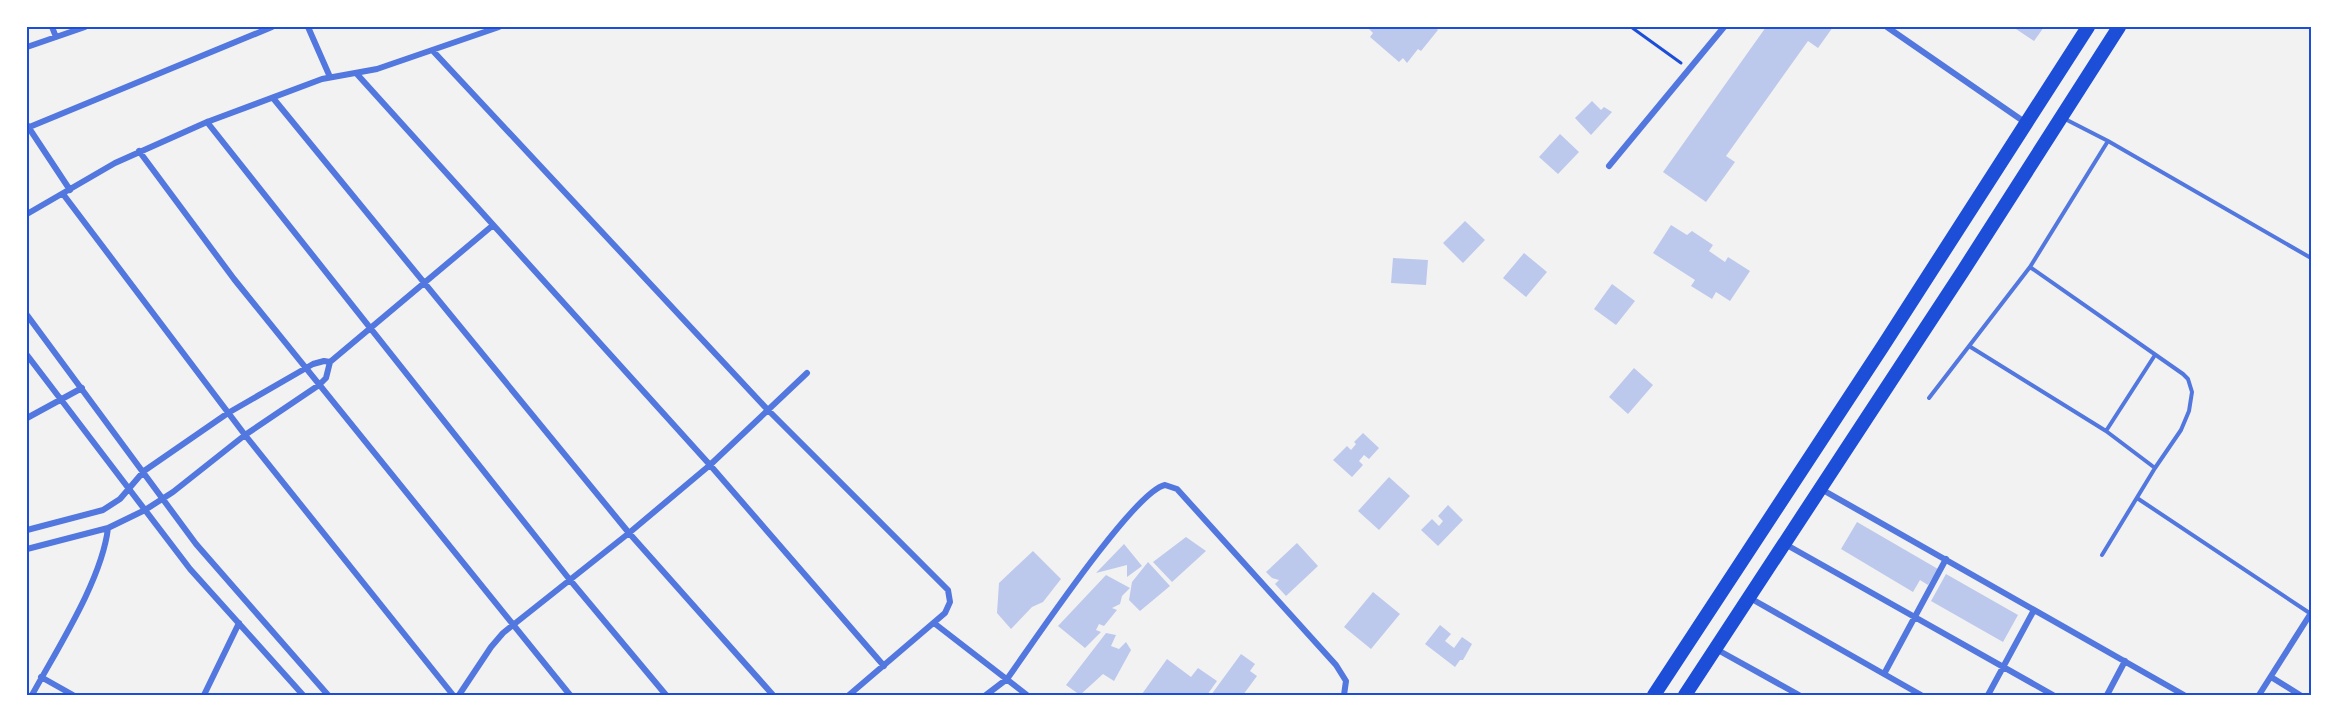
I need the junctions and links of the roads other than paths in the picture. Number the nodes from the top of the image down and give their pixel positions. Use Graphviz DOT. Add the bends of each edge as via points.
graph roads {
  1 [pos="52,27"];
  2 [pos="85,27"];
  3 [pos="272,27"];
  4 [pos="308,27"];
  5 [pos="499,27"];
  6 [pos="1724,27"];
  7 [pos="1887,27"];
  8 [pos="2088,27"];
  9 [pos="2119,27"];
  10 [pos="56,37"];
  11 [pos="27,47"];
  12 [pos="433,51"];
  13 [pos="356,73"];
  14 [pos="330,77"];
  15 [pos="2044,95"];
  16 [pos="273,98"];
  17 [pos="2064,113"];
  18 [pos="207,122"];
  19 [pos="2026,123"];
  20 [pos="28,127"];
  21 [pos="2108,141"];
  22 [pos="138,151"];
  23 [pos="1609,166"];
  24 [pos="70,190"];
  25 [pos="63,194"];
  26 [pos="27,214"];
  27 [pos="492,226"];
  28 [pos="2311,258"];
  29 [pos="2030,267"];
  30 [pos="424,283"];
  31 [pos="28,319"];
  32 [pos="369,330"];
  33 [pos="1969,346"];
  34 [pos="27,355"];
  35 [pos="2155,355"];
  36 [pos="330,362"];
  37 [pos="306,367"];
  38 [pos="807,372"];
  39 [pos="319,384"];
  40 [pos="82,388"];
  41 [pos="1929,398"];
  42 [pos="61,401"];
  43 [pos="767,409"];
  44 [pos="228,413"];
  45 [pos="27,418"];
  46 [pos="2106,431"];
  47 [pos="245,435"];
  48 [pos="710,465"];
  49 [pos="2155,468"];
  50 [pos="144,471"];
  51 [pos="129,489"];
  52 [pos="1821,489"];
  53 [pos="2137,498"];
  54 [pos="163,499"];
  55 [pos="145,510"];
  56 [pos="108,528"];
  57 [pos="27,530"];
  58 [pos="629,533"];
  59 [pos="1784,544"];
  60 [pos="27,549"];
  61 [pos="2102,555"];
  62 [pos="1946,560"];
  63 [pos="570,580"];
  64 [pos="1749,598"];
  65 [pos="2034,610"];
  66 [pos="2311,614"];
  67 [pos="1915,617"];
  68 [pos="934,622"];
  69 [pos="239,623"];
  70 [pos="513,624"];
  71 [pos="1716,648"];
  72 [pos="2125,661"];
  73 [pos="884,666"];
  74 [pos="2004,667"];
  75 [pos="1884,674"];
  76 [pos="41,677"];
  77 [pos="2271,677"];
  78 [pos="1007,679"];
  79 [pos="32,695"];
  80 [pos="73,695"];
  81 [pos="204,695"];
  82 [pos="303,695"];
  83 [pos="328,695"];
  84 [pos="453,695"];
  85 [pos="459,695"];
  86 [pos="570,695"];
  87 [pos="666,695"];
  88 [pos="773,695"];
  89 [pos="849,695"];
  90 [pos="986,695"];
  91 [pos="1028,695"];
  92 [pos="1344,695"];
  93 [pos="1654,695"];
  94 [pos="1685,695"];
  95 [pos="1799,695"];
  96 [pos="1920,695"];
  97 [pos="1988,695"];
  98 [pos="2053,695"];
  99 [pos="2107,695"];
  100 [pos="2184,695"];
  101 [pos="2259,695"];
  102 [pos="2300,695"];
  1 -- 10 [label="street"];
  2 -- 10 [label="street"];
  3 -- 20 [label="street"];
  4 -- 14 [label="street"];
  5 -- 12 [label="street"];
  6 -- 23 [label="street"];
  7 -- 19 [label="street"];
  8 -- 15 [label="highway"];
  9 -- 17 [label="highway"];
  10 -- 11 [label="street"];
  12 -- 13 [label="street"];
  12 -- 43 [label="street"];
  13 -- 14 [label="street"];
  13 -- 27 [label="street"];
  14 -- 16 [label="street"];
  15 -- 17 [label="highway"];
  15 -- 19 [label="highway"];
  16 -- 18 [label="street"];
  16 -- 30 [label="street"];
  17 -- 21 [label="lane"];
  17 -- 52 [label="highway"];
  18 -- 22 [label="street"];
  18 -- 32 [label="street"];
  19 -- 93 [label="highway"];
  20 -- 24 [label="street"];
  21 -- 28 [label="lane"];
  21 -- 29 [label="lane"];
  22 -- 24 [label="street"];
  22 -- 37 [label="street"];
  24 -- 25 [label="street"];
  25 -- 26 [label="street"];
  25 -- 44 [label="street"];
  27 -- 30 [label="street"];
  27 -- 48 [label="street"];
  29 -- 33 [label="lane"];
  29 -- 35 [label="lane"];
  30 -- 32 [label="street"];
  30 -- 58 [label="street"];
  31 -- 40 [label="street"];
  32 -- 36 [label="street"];
  32 -- 63 [label="street"];
  33 -- 41 [label="lane"];
  33 -- 46 [label="lane"];
  34 -- 42 [label="street"];
  35 -- 46 [label="lane"];
  35 -- 49 [label="lane" via="2188,379 2192,392 2181,430"];
  36 -- 37 [label="street"];
  36 -- 39 [label="street" via="326,378"];
  37 -- 39 [label="street"];
  37 -- 44 [label="street"];
  38 -- 43 [label="street"];
  39 -- 47 [label="street"];
  39 -- 70 [label="street"];
  40 -- 42 [label="street"];
  40 -- 50 [label="street"];
  42 -- 45 [label="street"];
  42 -- 51 [label="street"];
  43 -- 48 [label="street"];
  43 -- 68 [label="street" via="948,590 950,602"];
  44 -- 47 [label="street"];
  44 -- 50 [label="street"];
  46 -- 49 [label="lane"];
  47 -- 54 [label="street"];
  47 -- 84 [label="street"];
  48 -- 58 [label="street"];
  48 -- 73 [label="street"];
  49 -- 53 [label="lane"];
  50 -- 51 [label="street"];
  50 -- 54 [label="street"];
  51 -- 55 [label="street"];
  51 -- 57 [label="street" via="103,510"];
  52 -- 59 [label="highway"];
  52 -- 62 [label="street"];
  53 -- 61 [label="lane"];
  53 -- 66 [label="lane"];
  54 -- 55 [label="street"];
  54 -- 83 [label="street" via="196,544"];
  55 -- 56 [label="street"];
  55 -- 69 [label="street" via="190,569"];
  56 -- 60 [label="street"];
  56 -- 76 [label="street" via="89,588"];
  58 -- 63 [label="street"];
  58 -- 88 [label="street"];
  59 -- 64 [label="highway"];
  59 -- 67 [label="street"];
  62 -- 65 [label="street"];
  62 -- 67 [label="street"];
  63 -- 70 [label="street"];
  63 -- 87 [label="street"];
  64 -- 71 [label="highway"];
  64 -- 75 [label="street"];
  65 -- 72 [label="street"];
  65 -- 74 [label="street"];
  66 -- 77 [label="street"];
  67 -- 74 [label="street"];
  67 -- 75 [label="street"];
  68 -- 73 [label="street"];
  68 -- 78 [label="street"];
  69 -- 81 [label="street"];
  69 -- 82 [label="street"];
  70 -- 85 [label="street" via="490,647"];
  70 -- 86 [label="street"];
  71 -- 94 [label="highway"];
  71 -- 95 [label="street"];
  72 -- 99 [label="street"];
  72 -- 100 [label="street"];
  73 -- 89 [label="street"];
  74 -- 97 [label="street"];
  74 -- 98 [label="street"];
  75 -- 96 [label="street"];
  76 -- 79 [label="street"];
  76 -- 80 [label="street"];
  77 -- 101 [label="street"];
  77 -- 102 [label="street"];
  78 -- 90 [label="street"];
  78 -- 91 [label="street"];
  78 -- 92 [label="street" via="1113,533 1153,490 1165,485 1177,489 1336,665 1346,681"];
}
